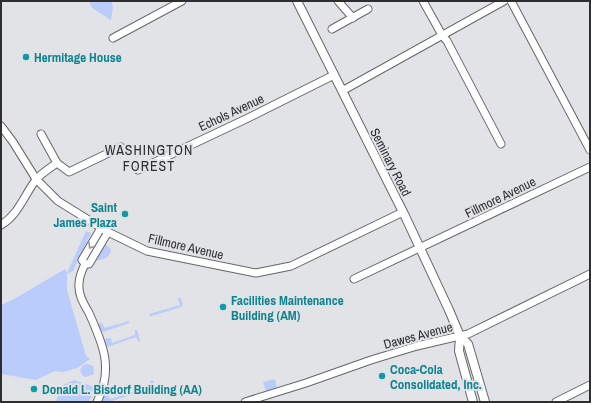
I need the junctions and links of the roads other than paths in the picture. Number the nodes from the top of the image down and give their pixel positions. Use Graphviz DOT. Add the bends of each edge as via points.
graph roads {
  1 [pos="182,1"];
  2 [pos="297,1"];
  3 [pos="338,1"];
  4 [pos="423,1"];
  5 [pos="504,1"];
  6 [pos="511,1"];
  7 [pos="368,9"];
  8 [pos="353,18"];
  9 [pos="332,29"];
  10 [pos="442,34"];
  11 [pos="113,38"];
  12 [pos="334,75"];
  13 [pos="342,91"];
  14 [pos="1,126"];
  15 [pos="41,134"];
  16 [pos="501,144"];
  17 [pos="121,147"];
  18 [pos="590,150"];
  19 [pos="57,163"];
  20 [pos="590,167"];
  21 [pos="138,170"];
  22 [pos="36,180"];
  23 [pos="403,212"];
  24 [pos="1,225"];
  25 [pos="104,230"];
  26 [pos="420,248"];
  27 [pos="590,274"];
  28 [pos="354,279"];
  29 [pos="460,336"];
  30 [pos="590,385"];
  31 [pos="97,402"];
  32 [pos="245,402"];
  33 [pos="473,402"];
  34 [pos="485,402"];
  35 [pos="556,402"];
  1 -- 11 [label="street"];
  2 -- 12 [label="main road, Seminary Road"];
  3 -- 8 [label="street"];
  4 -- 10 [label="street"];
  5 -- 10 [label="street"];
  6 -- 18 [label="street"];
  7 -- 8 [label="street"];
  8 -- 9 [label="street"];
  10 -- 13 [label="street"];
  10 -- 16 [label="street"];
  12 -- 13 [label="main road, Seminary Road"];
  12 -- 21 [label="street, Echols Avenue"];
  13 -- 23 [label="main road, Seminary Road"];
  14 -- 22 [label="street, Fillmore Avenue"];
  15 -- 19 [label="street"];
  17 -- 19 [label="street" via="69,172"];
  19 -- 22 [label="street"];
  20 -- 26 [label="street, Fillmore Avenue"];
  22 -- 24 [label="street" via="10,219"];
  22 -- 25 [label="street, Fillmore Avenue" via="58,201"];
  23 -- 25 [label="street, Fillmore Avenue" via="290,266 256,273 147,252"];
  23 -- 26 [label="main road, Seminary Road"];
  25 -- 31 [label="street" via="79,280 80,297 100,336 105,364 103,385"];
  26 -- 28 [label="street, Fillmore Avenue"];
  26 -- 29 [label="main road, Seminary Road"];
  27 -- 29 [label="street, Dawes Avenue"];
  29 -- 32 [label="street, Dawes Avenue" via="371,360"];
  29 -- 33 [label="main road, Seminary Road" via="459,351"];
  29 -- 34 [label="main road, Seminary Road" via="468,344"];
  30 -- 35 [label="street"];
}
